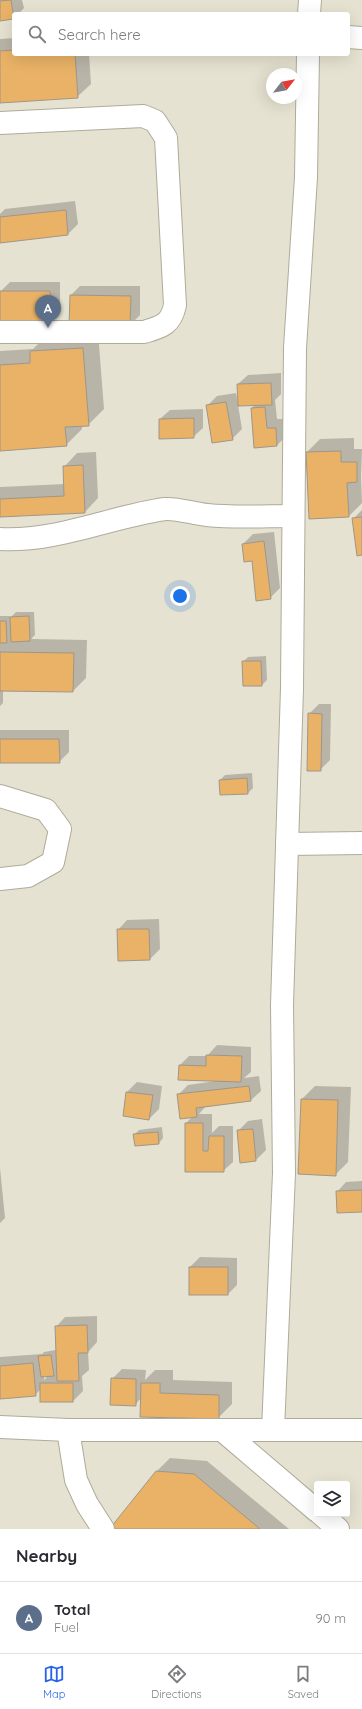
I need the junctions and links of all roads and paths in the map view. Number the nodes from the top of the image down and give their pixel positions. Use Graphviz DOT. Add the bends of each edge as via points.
graph roads {
  1 [pos="310,0"];
  2 [pos="309,12"];
  3 [pos="350,38"];
  4 [pos="362,38"];
  5 [pos="308,56"];
  6 [pos="0,123"];
  7 [pos="0,332"];
  8 [pos="293,516"];
  9 [pos="0,539"];
  10 [pos="0,796"];
  11 [pos="362,843"];
  12 [pos="287,844"];
  13 [pos="0,879"];
  14 [pos="0,1427"];
  15 [pos="68,1430"];
  16 [pos="222,1430"];
  17 [pos="273,1430"];
  18 [pos="362,1430"];
  19 [pos="314,1508"];
  20 [pos="324,1517"];
  21 [pos="103,1529"];
  22 [pos="338,1529"];
  1 -- 2 [label="street"];
  3 -- 4 [label="street"];
  5 -- 8 [label="street" via="306,176 295,348"];
  6 -- 7 [label="street" via="143,116 155,121 166,138 175,305 173,317 161,327 144,332"];
  8 -- 9 [label="street" via="208,515 167,509 70,532 18,540"];
  8 -- 12 [label="street" via="292,688"];
  10 -- 13 [label="street" via="46,810 60,829 53,862 28,876"];
  11 -- 12 [label="street"];
  12 -- 17 [label="street" via="282,1005 284,1172"];
  14 -- 15 [label="street"];
  15 -- 16 [label="street"];
  15 -- 21 [label="street" via="76,1480"];
  16 -- 17 [label="street"];
  16 -- 19 [label="street"];
  17 -- 18 [label="street"];
  20 -- 22 [label="street"];
}
